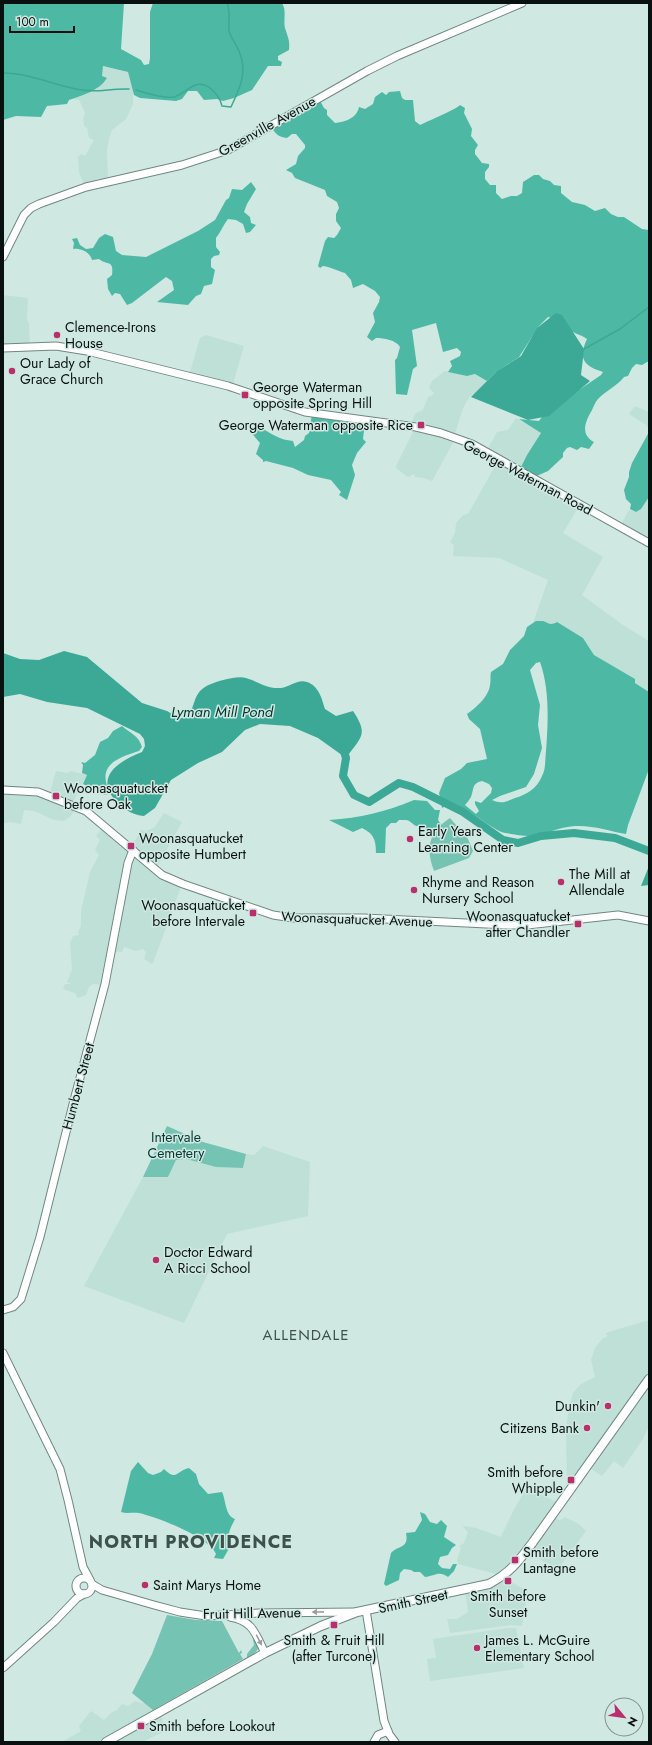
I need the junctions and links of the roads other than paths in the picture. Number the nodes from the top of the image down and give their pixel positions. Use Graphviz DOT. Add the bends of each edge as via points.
graph roads {
  1 [pos="522,3"];
  2 [pos="3,257"];
  3 [pos="3,348"];
  4 [pos="649,543"];
  5 [pos="3,790"];
  6 [pos="133,850"];
  7 [pos="649,921"];
  8 [pos="3,1310"];
  9 [pos="3,1353"];
  10 [pos="649,1379"];
  11 [pos="83,1567"];
  12 [pos="77,1582"];
  13 [pos="89,1587"];
  14 [pos="68,1607"];
  15 [pos="366,1610"];
  16 [pos="357,1612"];
  17 [pos="260,1613"];
  18 [pos="225,1616"];
  19 [pos="253,1628"];
  20 [pos="265,1653"];
  21 [pos="3,1668"];
  22 [pos="388,1731"];
  23 [pos="106,1742"];
  24 [pos="374,1742"];
  25 [pos="395,1742"];
  1 -- 2 [label="street, Greenville Avenue" via="373,68 228,150 182,165 86,187 39,204 24,216"];
  3 -- 4 [label="street, George Waterman Road" via="56,346 86,351 228,386 305,412 416,427 441,433 472,444"];
  5 -- 6 [label="street, Woonasquatucket Avenue" via="38,792 86,811"];
  6 -- 7 [label="street, Woonasquatucket Avenue" via="170,879 261,912 282,917 512,925 618,915"];
  6 -- 8 [label="street, Humbert Street" via="128,863 103,990 40,1237 22,1299 13,1307"];
  9 -- 11 [label="street" via="60,1469"];
  10 -- 15 [label="main road, Smith Street" via="526,1553 506,1574 484,1585"];
  11 -- 12 [label="street"];
  11 -- 13 [label="street"];
  12 -- 13 [label="street" via="86,1578"];
  12 -- 13 [label="street" via="78,1592"];
  12 -- 14 [label="street"];
  13 -- 14 [label="street"];
  13 -- 18 [label="street, Fruit Hill Avenue" via="180,1612"];
  14 -- 21 [label="street"];
  15 -- 16 [label="main road, Smith Street"];
  15 -- 22 [label="street" via="383,1717"];
  16 -- 17 [label="street, Fruit Hill Avenue, one-way"];
  16 -- 20 [label="main road, Smith Street"];
  17 -- 18 [label="street, Fruit Hill Avenue"];
  17 -- 19 [label="street"];
  18 -- 19 [label="street" via="242,1620"];
  19 -- 20 [label="street, one-way"];
  20 -- 23 [label="main road, Smith Street"];
  22 -- 24 [label="street" via="378,1735"];
  22 -- 25 [label="street"];
}
